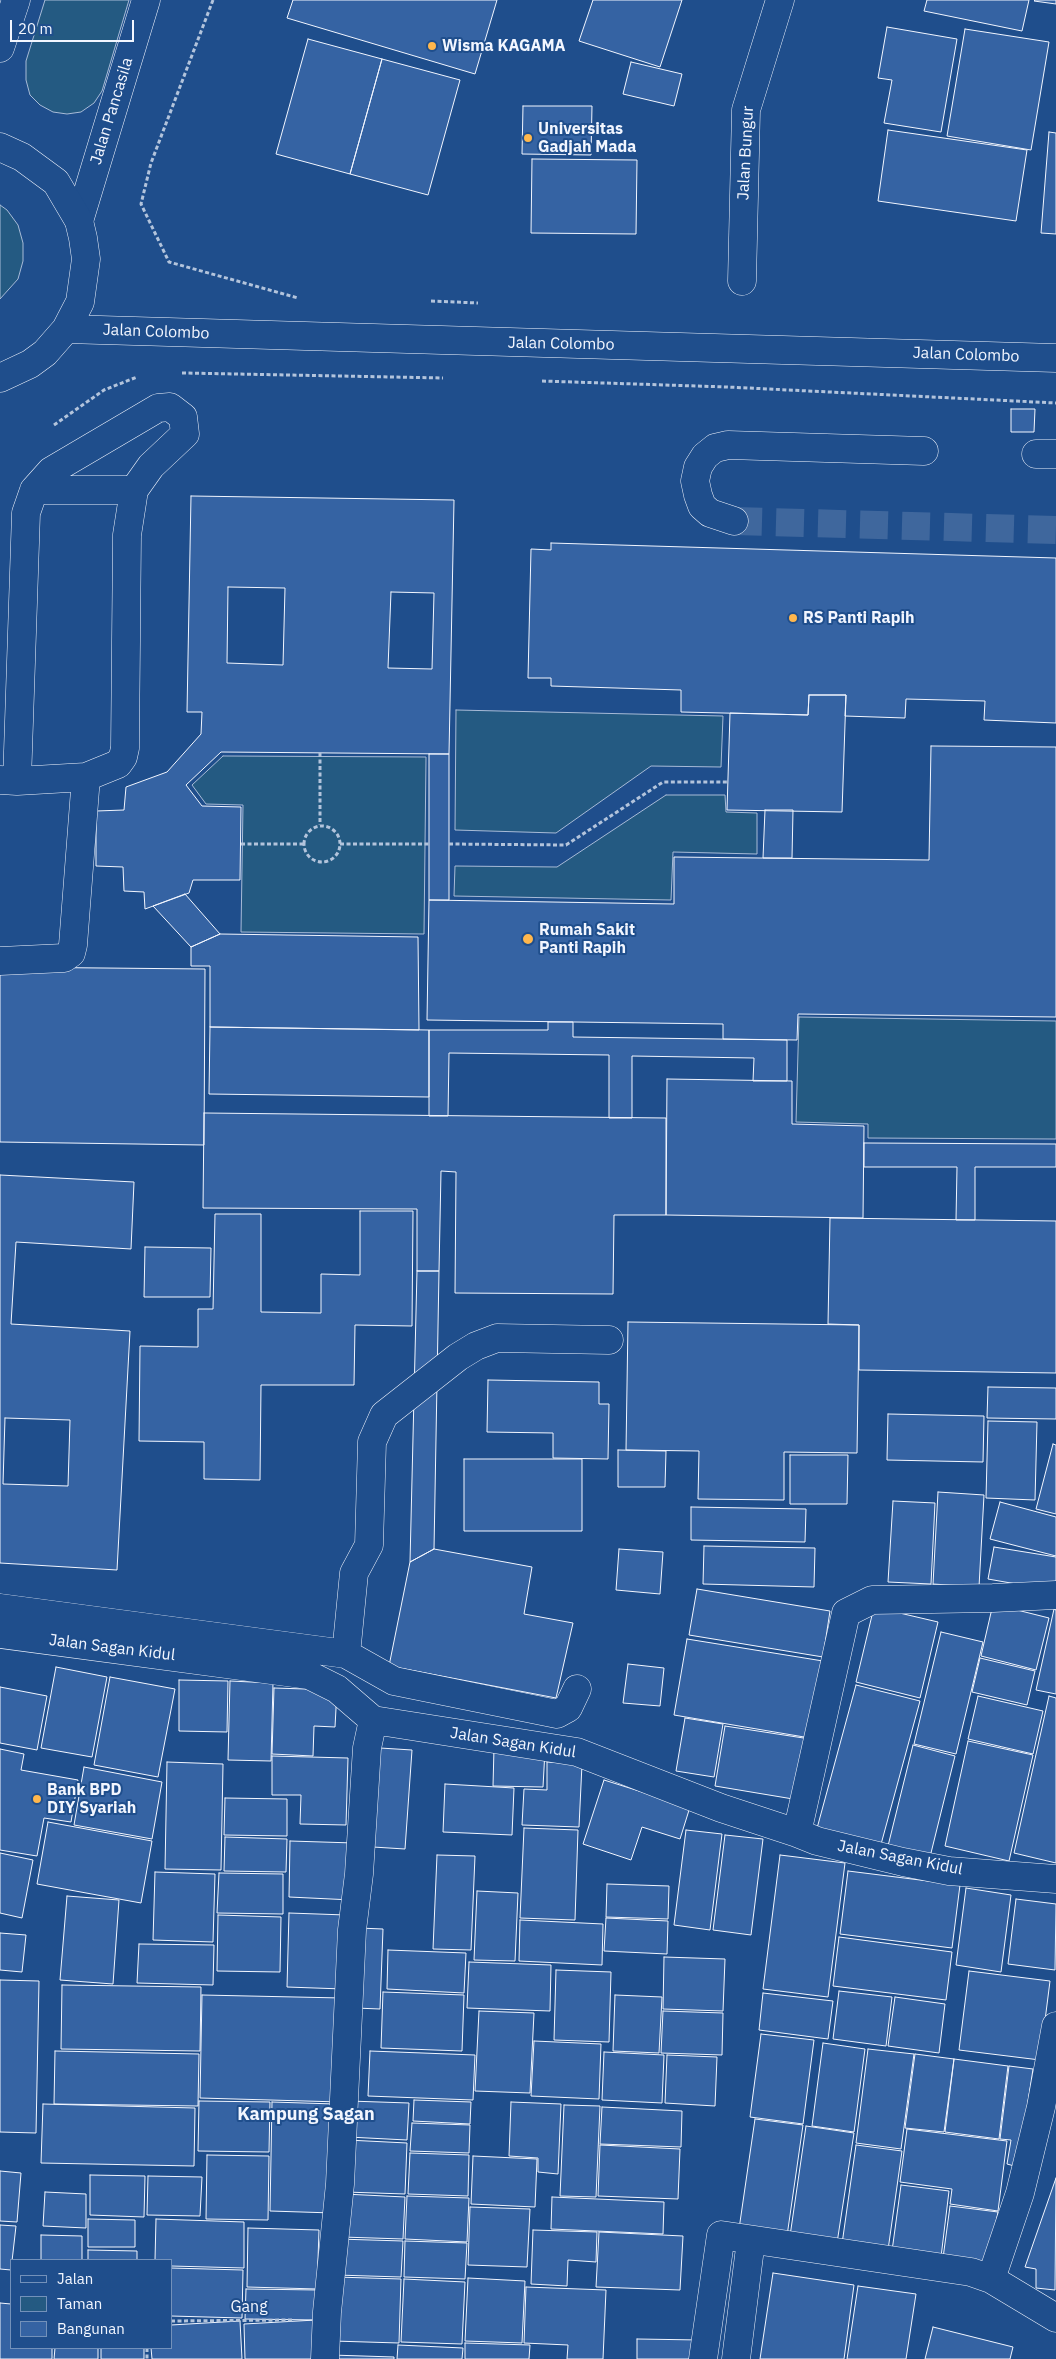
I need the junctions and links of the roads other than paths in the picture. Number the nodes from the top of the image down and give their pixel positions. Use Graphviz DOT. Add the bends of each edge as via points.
graph roads {
  1 [pos="16,0"];
  2 [pos="146,0"];
  3 [pos="780,0"];
  4 [pos="0,48"];
  5 [pos="0,147"];
  6 [pos="79,221"];
  7 [pos="742,281"];
  8 [pos="66,329"];
  9 [pos="1056,358"];
  10 [pos="0,378"];
  11 [pos="924,451"];
  12 [pos="34,490"];
  13 [pos="134,490"];
  14 [pos="734,521"];
  15 [pos="9,724"];
  16 [pos="86,777"];
  17 [pos="8,781"];
  18 [pos="0,961"];
  19 [pos="608,1340"];
  20 [pos="1056,1595"];
  21 [pos="0,1608"];
  22 [pos="0,1634"];
  23 [pos="346,1654"];
  24 [pos="577,1689"];
  25 [pos="373,1720"];
  26 [pos="797,1833"];
  27 [pos="1056,1879"];
  28 [pos="1056,2026"];
  29 [pos="751,2240"];
  30 [pos="991,2279"];
  31 [pos="1056,2318"];
  32 [pos="325,2359"];
  33 [pos="703,2359"];
  34 [pos="736,2359"];
  1 -- 4 [label="street"];
  2 -- 6 [label="street, Jalan Pancasila"];
  3 -- 7 [label="street, Jalan Bungur" via="746,110"];
  5 -- 6 [label="street" via="22,157 56,182"];
  6 -- 8 [label="street" via="85,252 84,280 80,302"];
  8 -- 9 [label="street, Jalan Colombo"];
  8 -- 10 [label="street" via="45,353"];
  11 -- 14 [label="street" via="728,445 715,448 698,467 698,495 710,514"];
  12 -- 13 [label="street"];
  12 -- 13 [label="street" via="51,471 158,408 166,406 176,410 183,417 185,434 151,466"];
  12 -- 15 [label="street" via="26,513"];
  13 -- 16 [label="street" via="127,535 125,748 118,764"];
  15 -- 17 [label="street"];
  16 -- 17 [label="street"];
  16 -- 18 [label="street" via="71,953 64,958"];
  19 -- 23 [label="street" via="497,1338 458,1357 384,1415 372,1442 369,1545 354,1573"];
  20 -- 26 [label="street" via="872,1600 846,1613"];
  21 -- 23 [label="street, Jalan Sagan Kidul"];
  22 -- 25 [label="street, Jalan Sagan Kidul" via="309,1675 337,1689"];
  23 -- 24 [label="street" via="394,1682 557,1714 568,1708"];
  25 -- 26 [label="street, Jalan Sagan Kidul" via="577,1752 721,1808"];
  25 -- 32 [label="street" via="367,1748 352,1930 340,2184"];
  26 -- 27 [label="street, Jalan Sagan Kidul" via="817,1842 949,1871"];
  28 -- 30 [label="street" via="1020,2193"];
  29 -- 30 [label="street" via="971,2272"];
  29 -- 33 [label="street" via="721,2235"];
  29 -- 34 [label="street"];
  30 -- 31 [label="street"];
}
